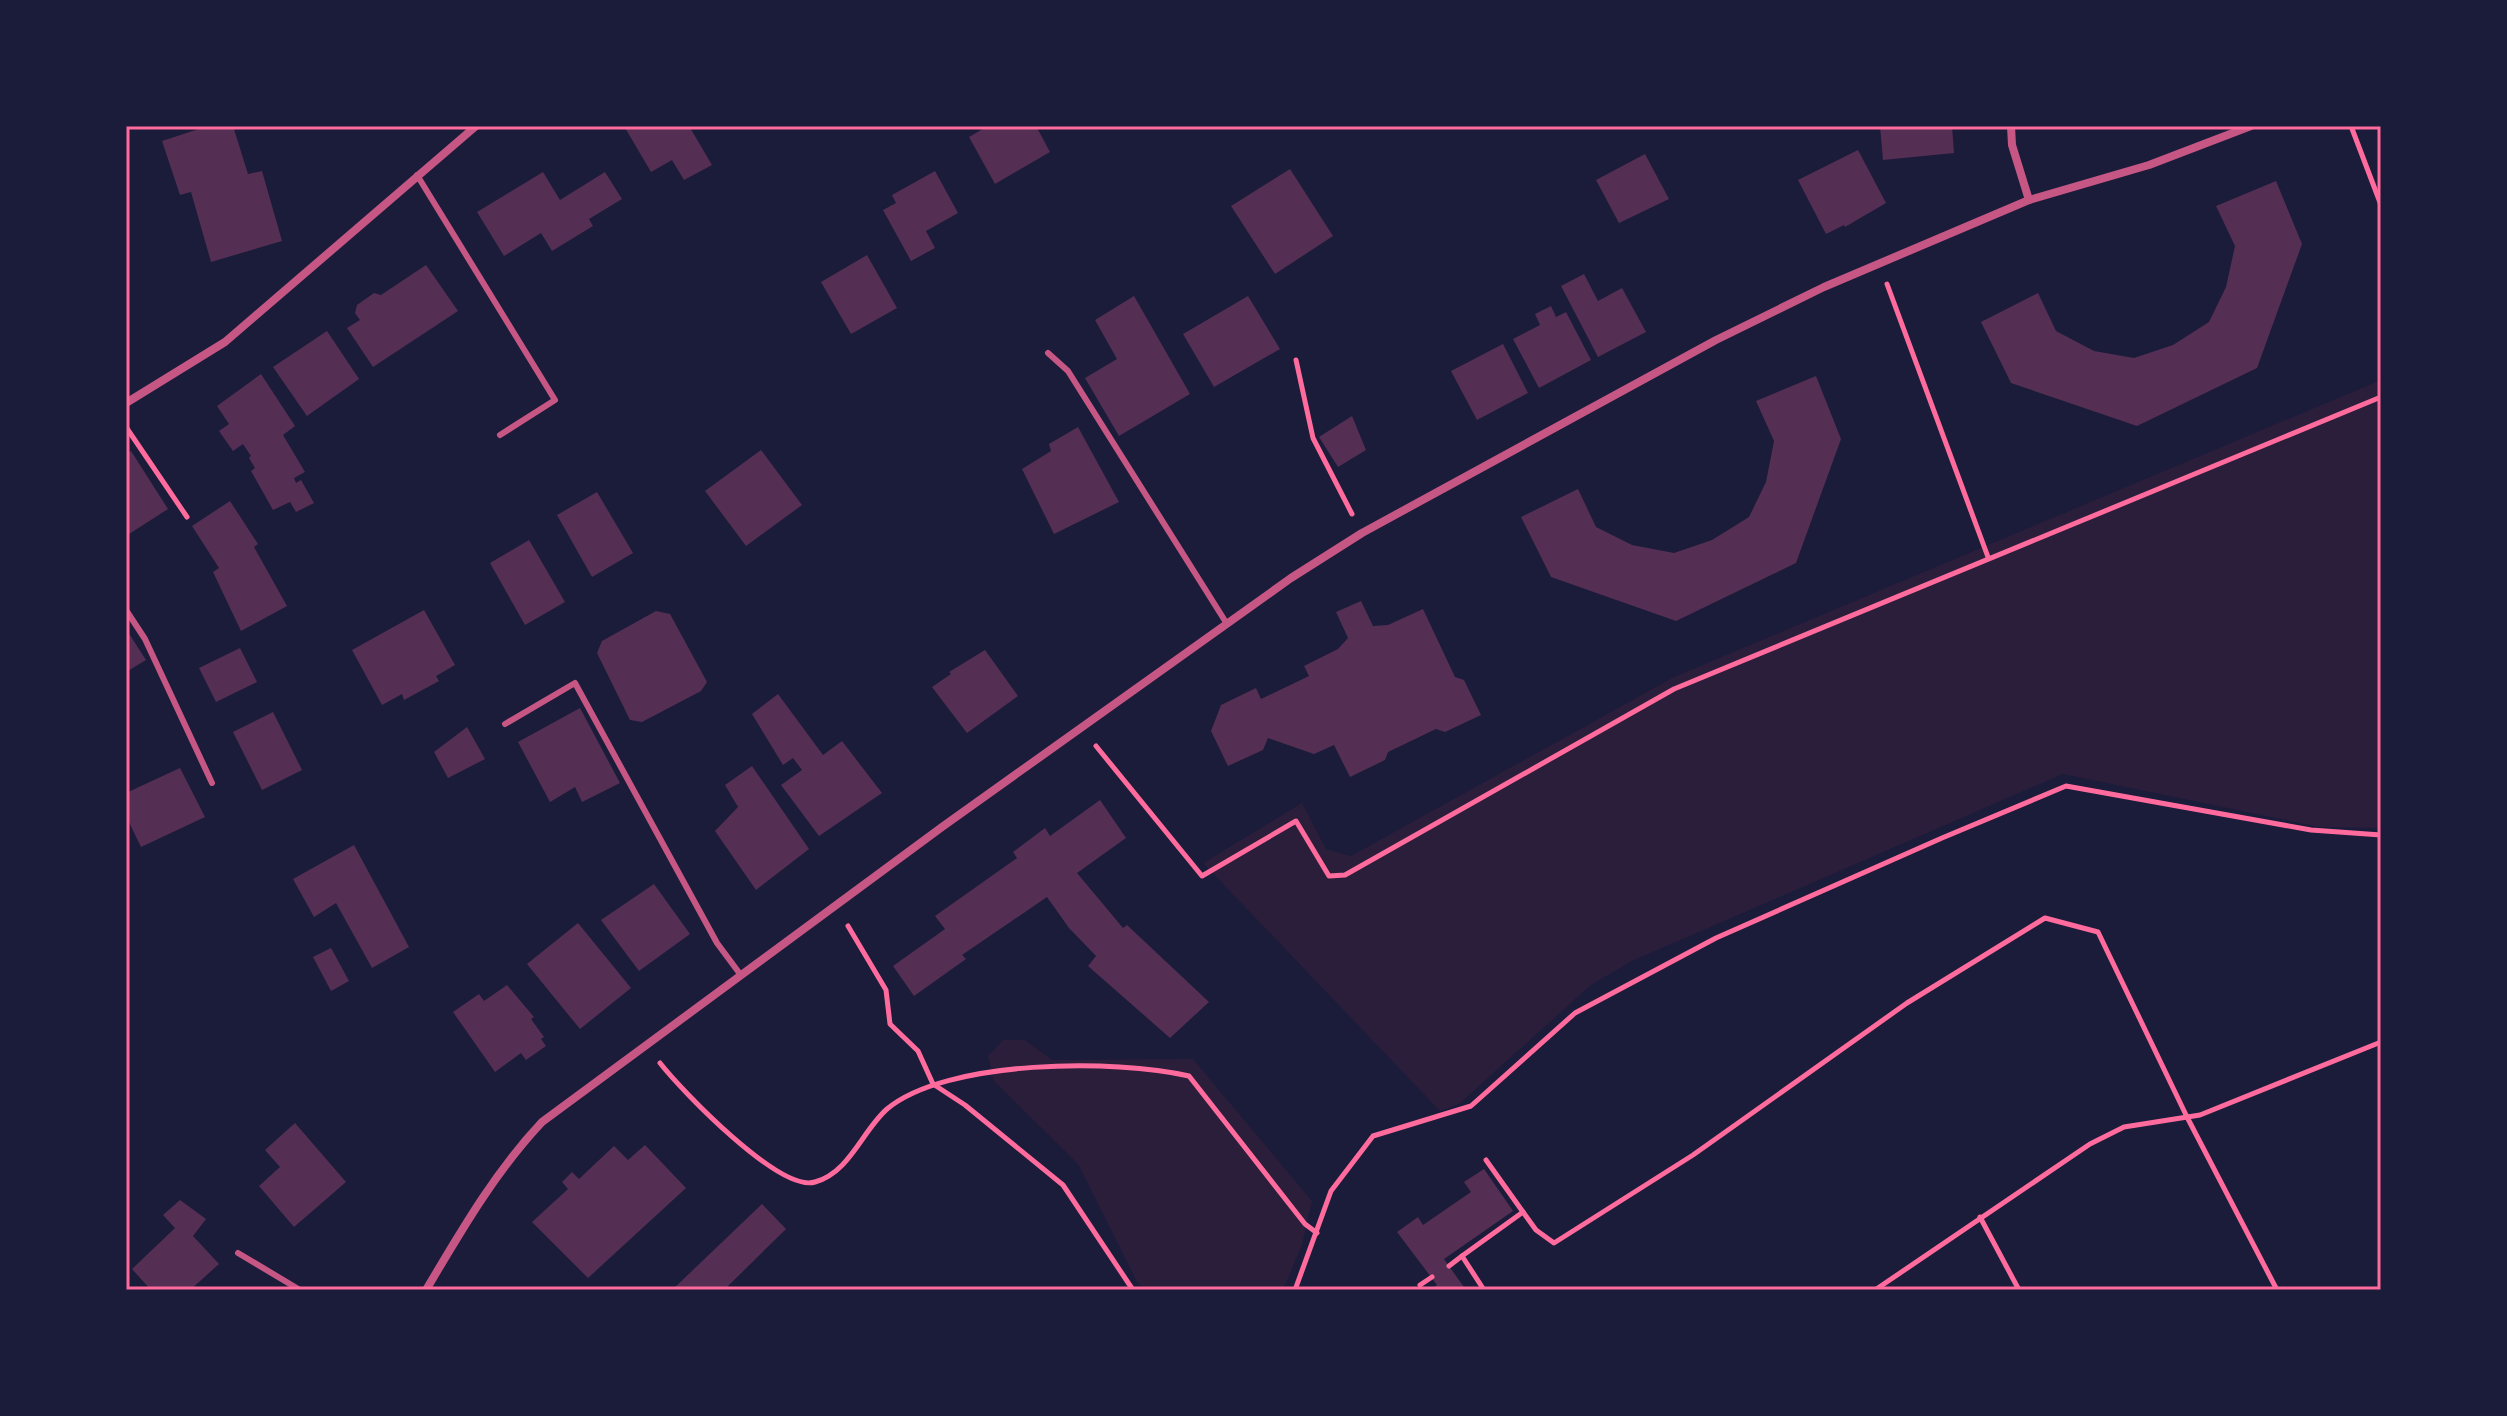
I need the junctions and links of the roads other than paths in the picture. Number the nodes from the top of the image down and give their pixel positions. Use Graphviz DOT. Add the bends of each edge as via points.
graph roads {
  1 [pos="476,126"];
  2 [pos="2011,126"];
  3 [pos="2251,126"];
  4 [pos="417,175"];
  5 [pos="2029,200"];
  6 [pos="1048,353"];
  7 [pos="126,403"];
  8 [pos="500,435"];
  9 [pos="126,610"];
  10 [pos="1227,624"];
  11 [pos="505,724"];
  12 [pos="212,783"];
  13 [pos="740,974"];
  14 [pos="238,1253"];
  15 [pos="300,1290"];
  16 [pos="426,1290"];
  1 -- 4 [label="street"];
  2 -- 5 [label="street"];
  3 -- 5 [label="street" via="2149,165"];
  4 -- 7 [label="street" via="225,342"];
  4 -- 8 [label="lane" via="555,400"];
  5 -- 10 [label="street" via="1716,340 1362,533"];
  6 -- 10 [label="lane" via="1068,371"];
  9 -- 12 [label="lane" via="145,639"];
  10 -- 13 [label="street"];
  11 -- 13 [label="lane" via="575,683 717,943"];
  13 -- 16 [label="street" via="542,1122 515,1151"];
  14 -- 15 [label="lane"];
}
